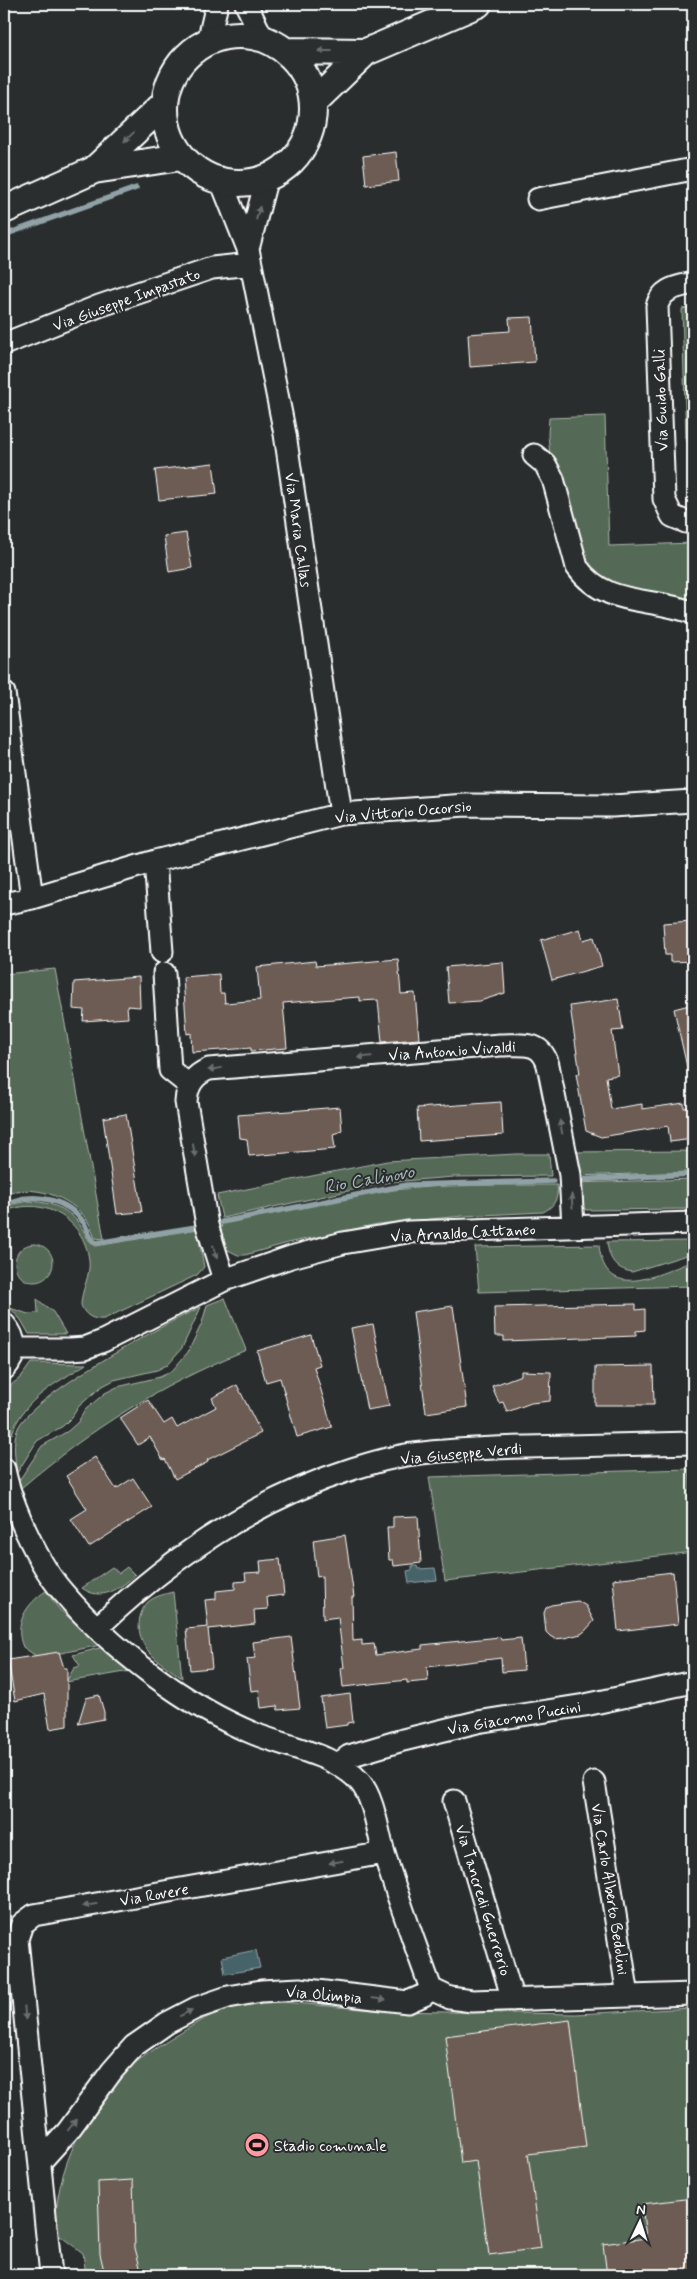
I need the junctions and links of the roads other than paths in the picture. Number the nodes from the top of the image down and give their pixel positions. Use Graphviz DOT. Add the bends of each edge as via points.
graph roads {
  1 [pos="217,4"];
  2 [pos="246,4"];
  3 [pos="478,4"];
  4 [pos="208,42"];
  5 [pos="274,45"];
  6 [pos="366,52"];
  7 [pos="313,103"];
  8 [pos="164,104"];
  9 [pos="181,156"];
  10 [pos="693,169"];
  11 [pos="94,170"];
  12 [pos="267,177"];
  13 [pos="221,181"];
  14 [pos="538,199"];
  15 [pos="4,210"];
  16 [pos="250,256"];
  17 [pos="693,283"];
  18 [pos="4,344"];
  19 [pos="534,455"];
  20 [pos="693,522"];
  21 [pos="693,613"];
  22 [pos="4,693"];
  23 [pos="693,801"];
  24 [pos="340,814"];
  25 [pos="155,860"];
  26 [pos="32,898"];
  27 [pos="4,904"];
  28 [pos="189,1085"];
  29 [pos="693,1223"];
  30 [pos="573,1226"];
  31 [pos="224,1280"];
  32 [pos="4,1324"];
  33 [pos="15,1349"];
  34 [pos="4,1369"];
  35 [pos="693,1443"];
  36 [pos="4,1469"];
  37 [pos="10,1511"];
  38 [pos="98,1627"];
  39 [pos="693,1682"];
  40 [pos="338,1764"];
  41 [pos="594,1782"];
  42 [pos="454,1801"];
  43 [pos="384,1853"];
  44 [pos="431,1989"];
  45 [pos="693,1994"];
  46 [pos="628,1996"];
  47 [pos="514,2000"];
  48 [pos="40,2162"];
  49 [pos="51,2275"];
  1 -- 4 [label="street"];
  2 -- 5 [label="street"];
  3 -- 6 [label="main road"];
  4 -- 5 [label="main road" via="238,35"];
  4 -- 8 [label="main road" via="192,51 176,69"];
  6 -- 5 [label="main road, one-way"];
  5 -- 7 [label="main road" via="302,70"];
  6 -- 7 [label="main road"];
  7 -- 12 [label="main road" via="304,144 289,164"];
  8 -- 9 [label="main road" via="169,136"];
  8 -- 11 [label="main road, one-way"];
  9 -- 11 [label="main road"];
  9 -- 13 [label="main road" via="199,172"];
  10 -- 14 [label="street"];
  11 -- 15 [label="main road"];
  12 -- 13 [label="main road" via="244,183"];
  16 -- 12 [label="street, Via Maria Callas, one-way"];
  13 -- 16 [label="street, Via Maria Callas"];
  16 -- 18 [label="street, Via Giuseppe Impastato" via="99,306"];
  16 -- 24 [label="street, Via Maria Callas" via="285,434"];
  17 -- 20 [label="street, Via Guido Galli" via="666,291 657,306 664,499 672,516"];
  19 -- 21 [label="street" via="545,464 553,479 577,568 585,579 615,597"];
  22 -- 26 [label="street"];
  23 -- 24 [label="street, Via Vittorio Occorsio" via="612,806 466,805"];
  24 -- 25 [label="street, Via Vittorio Occorsio"];
  25 -- 26 [label="street, Via Vittorio Occorsio"];
  25 -- 28 [label="street" via="170,1070"];
  26 -- 27 [label="street, Via Vittorio Occorsio"];
  30 -- 28 [label="street, Via Antonio Vivaldi, one-way" via="570,1175 548,1065 540,1049 532,1046 209,1069"];
  28 -- 31 [label="street, one-way" via="186,1102 207,1225"];
  29 -- 30 [label="street, Via Arnaldo Cattaneo"];
  30 -- 31 [label="street, Via Arnaldo Cattaneo" via="408,1232 343,1243"];
  31 -- 33 [label="street, Via Arnaldo Cattaneo" via="85,1348"];
  32 -- 33 [label="street" via="14,1339"];
  33 -- 34 [label="street"];
  35 -- 38 [label="street, Via Giuseppe Verdi" via="472,1449 413,1454 378,1461 273,1500 207,1538 145,1585"];
  36 -- 37 [label="street"];
  37 -- 38 [label="street" via="61,1590"];
  38 -- 40 [label="street" via="130,1656 214,1714 254,1733"];
  39 -- 40 [label="street, Via Giacomo Puccini" via="477,1722 349,1756"];
  40 -- 43 [label="street" via="361,1783"];
  41 -- 46 [label="street, Via Carlo Alberto Bedolini"];
  42 -- 47 [label="street, Via Tancredi Guerrerio"];
  43 -- 44 [label="street"];
  43 -- 48 [label="street, Via Rovere, one-way" via="34,1915 27,1919 17,1939"];
  44 -- 47 [label="street" via="450,1998 472,2001"];
  48 -- 44 [label="street, Via Olimpia, one-way" via="134,2046 196,2008 260,1990 300,1989 408,2002"];
  45 -- 46 [label="street"];
  46 -- 47 [label="street"];
  48 -- 49 [label="street"];
}
